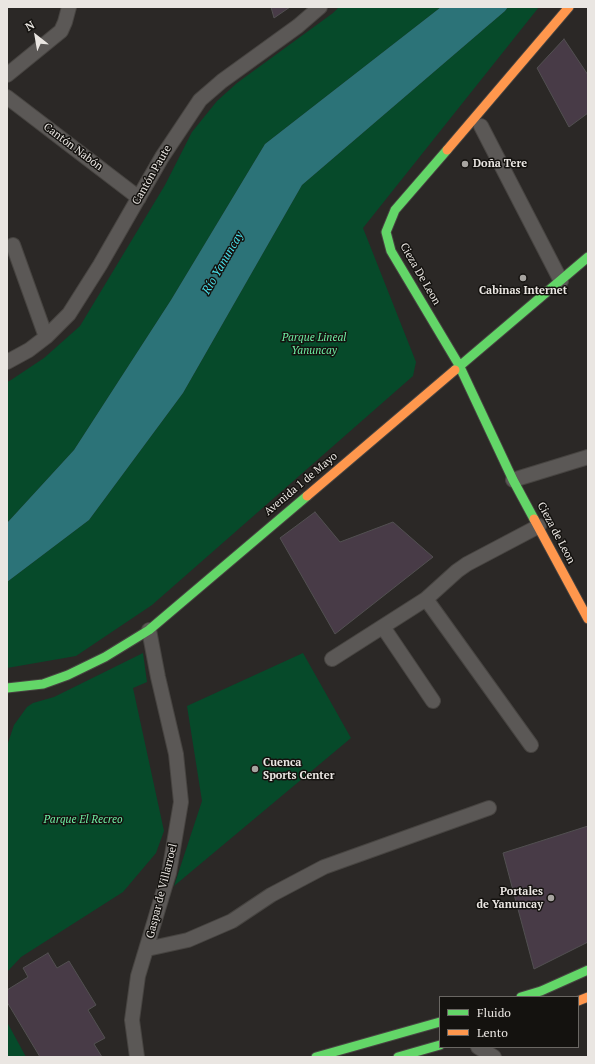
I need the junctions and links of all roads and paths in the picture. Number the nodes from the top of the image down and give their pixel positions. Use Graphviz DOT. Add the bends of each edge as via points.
graph roads {
  1 [pos="69,7"];
  2 [pos="320,7"];
  3 [pos="570,7"];
  4 [pos="7,75"];
  5 [pos="7,97"];
  6 [pos="481,126"];
  7 [pos="139,198"];
  8 [pos="13,245"];
  9 [pos="588,257"];
  10 [pos="561,281"];
  11 [pos="46,337"];
  12 [pos="7,362"];
  13 [pos="459,365"];
  14 [pos="588,457"];
  15 [pos="513,480"];
  16 [pos="539,526"];
  17 [pos="426,599"];
  18 [pos="588,620"];
  19 [pos="383,627"];
  20 [pos="149,630"];
  21 [pos="332,659"];
  22 [pos="7,688"];
  23 [pos="433,701"];
  24 [pos="531,745"];
  25 [pos="489,808"];
  26 [pos="147,949"];
  27 [pos="588,970"];
  28 [pos="524,996"];
  29 [pos="439,1022"];
  30 [pos="439,1045"];
  31 [pos="480,1048"];
  32 [pos="137,1057"];
  33 [pos="316,1057"];
  34 [pos="398,1057"];
  35 [pos="494,1057"];
  1 -- 4 [label="street" via="61,31"];
  2 -- 7 [label="street, Cantón Paute" via="200,100 162,157"];
  3 -- 13 [label="main road, Cieza De Leon" via="395,210 386,232 391,251"];
  5 -- 7 [label="street, Cantón Nabón"];
  6 -- 10 [label="street"];
  7 -- 11 [label="street, Cantón Paute" via="72,309"];
  8 -- 11 [label="street"];
  9 -- 10 [label="main road, Avenida 1 de Mayo"];
  10 -- 13 [label="main road, Avenida 1 de Mayo"];
  11 -- 12 [label="street, Cantón Paute"];
  13 -- 15 [label="main road, Cieza De Leon"];
  13 -- 20 [label="main road, Avenida 1 de Mayo"];
  14 -- 15 [label="street"];
  15 -- 16 [label="main road, Cieza de Leon"];
  16 -- 17 [label="street" via="467,564"];
  16 -- 18 [label="main road, Cieza de Leon"];
  17 -- 19 [label="street"];
  17 -- 24 [label="street"];
  19 -- 21 [label="street"];
  19 -- 23 [label="street"];
  20 -- 22 [label="main road, Avenida 1 de Mayo" via="105,658 68,675 43,684"];
  20 -- 26 [label="street, Gaspar de Villarroel" via="176,754 181,802 169,873"];
  25 -- 26 [label="street" via="324,867 271,895 232,921 188,940"];
  26 -- 32 [label="street, Gaspar de Villarroel" via="138,976 132,1020"];
  27 -- 28 [label="main road"];
  29 -- 33 [label="main road"];
  30 -- 34 [label="main road"];
  31 -- 35 [label="street"];
}
